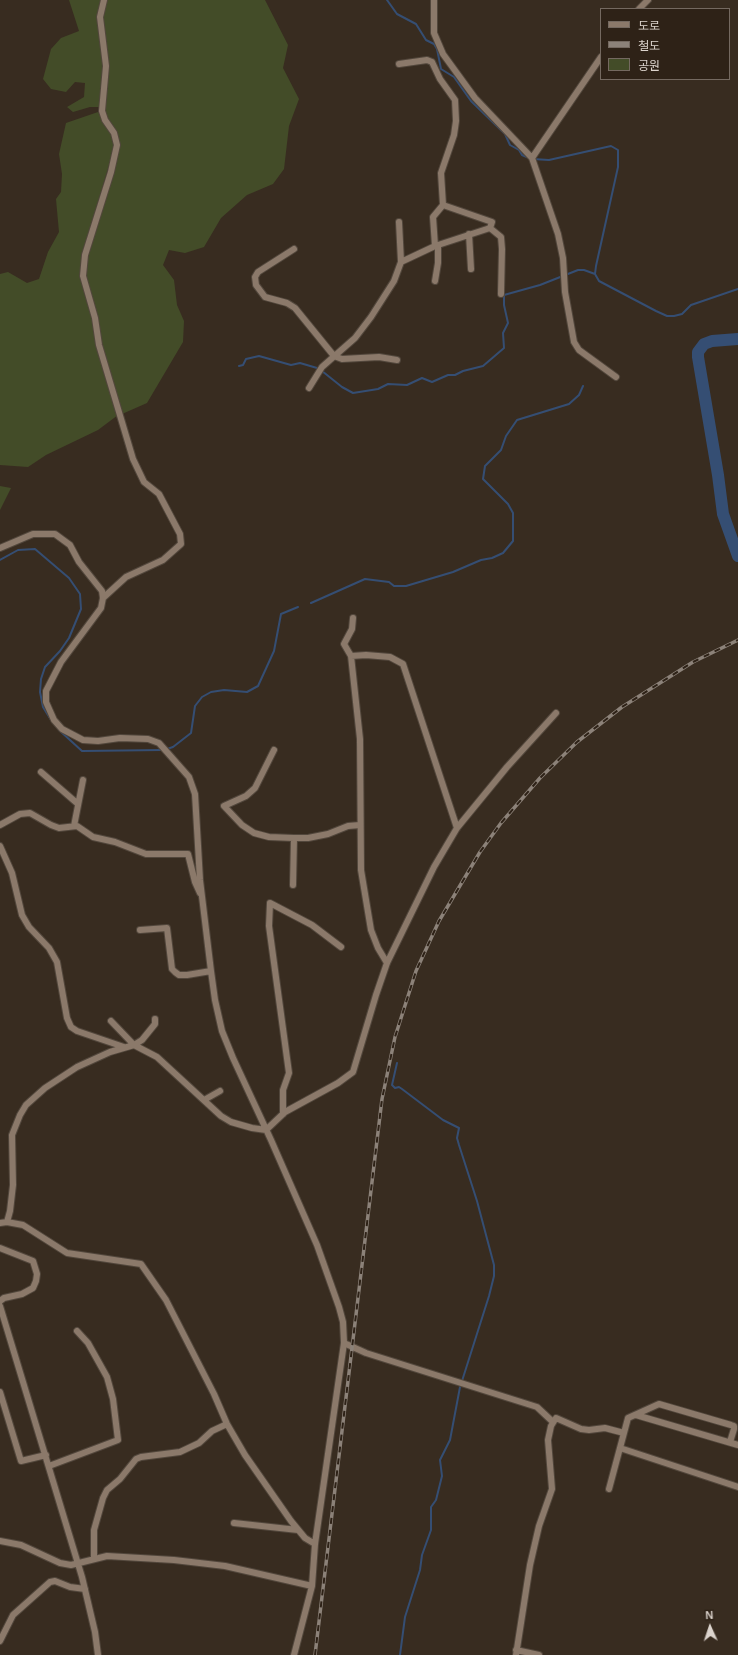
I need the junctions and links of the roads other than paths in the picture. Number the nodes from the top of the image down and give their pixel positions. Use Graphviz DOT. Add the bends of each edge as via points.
graph roads {
  1 [pos="104,0"];
  2 [pos="434,0"];
  3 [pos="648,0"];
  4 [pos="640,8"];
  5 [pos="600,58"];
  6 [pos="399,64"];
  7 [pos="532,158"];
  8 [pos="443,205"];
  9 [pos="399,222"];
  10 [pos="490,228"];
  11 [pos="469,234"];
  12 [pos="437,245"];
  13 [pos="294,249"];
  14 [pos="401,262"];
  15 [pos="471,269"];
  16 [pos="435,281"];
  17 [pos="501,294"];
  18 [pos="334,356"];
  19 [pos="397,360"];
  20 [pos="616,378"];
  21 [pos="309,388"];
  22 [pos="0,548"];
  23 [pos="103,598"];
  24 [pos="353,618"];
  25 [pos="351,656"];
  26 [pos="556,713"];
  27 [pos="274,750"];
  28 [pos="41,772"];
  29 [pos="83,780"];
  30 [pos="78,804"];
  31 [pos="0,825"];
  32 [pos="360,825"];
  33 [pos="74,826"];
  34 [pos="457,828"];
  35 [pos="294,838"];
  36 [pos="0,846"];
  37 [pos="293,886"];
  38 [pos="202,898"];
  39 [pos="140,930"];
  40 [pos="340,947"];
  41 [pos="387,963"];
  42 [pos="211,971"];
  43 [pos="155,1019"];
  44 [pos="111,1021"];
  45 [pos="134,1045"];
  46 [pos="124,1047"];
  47 [pos="220,1091"];
  48 [pos="204,1100"];
  49 [pos="283,1114"];
  50 [pos="266,1130"];
  51 [pos="7,1222"];
  52 [pos="0,1223"];
  53 [pos="0,1248"];
  54 [pos="0,1301"];
  55 [pos="0,1306"];
  56 [pos="77,1331"];
  57 [pos="344,1342"];
  58 [pos="0,1392"];
  59 [pos="636,1415"];
  60 [pos="553,1422"];
  61 [pos="227,1424"];
  62 [pos="624,1433"];
  63 [pos="730,1442"];
  64 [pos="738,1445"];
  65 [pos="620,1448"];
  66 [pos="46,1455"];
  67 [pos="49,1466"];
  68 [pos="738,1487"];
  69 [pos="609,1489"];
  70 [pos="234,1523"];
  71 [pos="298,1530"];
  72 [pos="0,1541"];
  73 [pos="315,1544"];
  74 [pos="94,1558"];
  75 [pos="78,1564"];
  76 [pos="312,1586"];
  77 [pos="85,1589"];
  78 [pos="0,1641"];
  79 [pos="516,1653"];
  80 [pos="98,1655"];
  81 [pos="294,1655"];
  82 [pos="539,1655"];
  1 -- 23 [label="street" via="100,16 106,66 102,111 114,133 117,146 84,255 83,276 95,318 99,345 133,458 144,482 158,494 180,534 181,544 163,560 126,577"];
  2 -- 7 [label="street" via="434,33 443,54 475,98"];
  3 -- 4 [label="street"];
  5 -- 7 [label="street"];
  6 -- 8 [label="street" via="427,60 432,62 440,80 455,100 454,135 441,173"];
  7 -- 20 [label="street" via="558,234 570,328 575,346"];
  8 -- 10 [label="street" via="492,222"];
  8 -- 12 [label="street" via="432,217"];
  9 -- 14 [label="street"];
  10 -- 11 [label="street"];
  10 -- 17 [label="street" via="500,237 502,249"];
  11 -- 12 [label="street"];
  11 -- 15 [label="street"];
  12 -- 14 [label="street"];
  12 -- 16 [label="street"];
  13 -- 18 [label="street" via="258,272 256,285 267,299 287,303 295,308"];
  14 -- 18 [label="street" via="394,281 371,317 355,338"];
  18 -- 19 [label="street" via="342,359 379,357"];
  18 -- 21 [label="street" via="322,367"];
  22 -- 23 [label="street" via="33,534 55,534 70,545 79,562 102,590"];
  23 -- 38 [label="street" via="100,608 49,683 46,702 54,720 62,729 74,736 98,741 120,738 159,743 189,778 195,794"];
  24 -- 25 [label="street" via="352,629 344,644"];
  25 -- 32 [label="street" via="360,739"];
  25 -- 34 [label="street" via="366,654 390,657 403,664"];
  26 -- 34 [label="street"];
  27 -- 35 [label="street" via="255,788 246,796 224,806 254,833 269,837"];
  28 -- 30 [label="street"];
  29 -- 30 [label="street"];
  30 -- 33 [label="street"];
  31 -- 33 [label="street" via="20,814 30,812 59,828"];
  32 -- 35 [label="street" via="308,838"];
  32 -- 41 [label="street" via="361,870 371,930"];
  33 -- 38 [label="street" via="92,837 115,842 146,854 188,854"];
  34 -- 41 [label="street" via="434,867"];
  35 -- 37 [label="street"];
  36 -- 46 [label="street" via="12,873 22,915 57,962 67,1018 71,1027"];
  38 -- 42 [label="street"];
  39 -- 42 [label="street" via="167,928 172,969 179,975"];
  40 -- 49 [label="street" via="312,925 270,903 269,926 289,1073 283,1090"];
  41 -- 49 [label="street" via="353,1072"];
  42 -- 50 [label="street" via="214,1000 222,1031"];
  43 -- 45 [label="street" via="155,1024 142,1040"];
  44 -- 45 [label="street"];
  45 -- 46 [label="street"];
  45 -- 48 [label="street" via="157,1057"];
  46 -- 51 [label="street" via="63,1075 45,1088 23,1110 12,1135 14,1185"];
  47 -- 48 [label="street"];
  48 -- 50 [label="street" via="231,1122"];
  49 -- 50 [label="street"];
  50 -- 57 [label="street" via="317,1245 339,1307"];
  51 -- 52 [label="street"];
  51 -- 61 [label="street" via="33,1230 67,1253 141,1264 166,1300"];
  53 -- 54 [label="street" via="33,1261 37,1274 33,1288"];
  55 -- 66 [label="street"];
  56 -- 67 [label="street" via="88,1343 107,1376 113,1399 118,1440"];
  57 -- 60 [label="street" via="366,1353 537,1407"];
  57 -- 73 [label="street"];
  58 -- 66 [label="street" via="21,1461"];
  59 -- 62 [label="street" via="628,1418"];
  59 -- 63 [label="street"];
  59 -- 63 [label="street" via="659,1404 734,1426"];
  60 -- 62 [label="street" via="556,1418 581,1429 605,1428"];
  60 -- 79 [label="street" via="548,1440 552,1489 530,1565"];
  61 -- 71 [label="street" via="262,1481"];
  61 -- 74 [label="street" via="180,1452 136,1459 107,1490 103,1498 94,1530"];
  62 -- 65 [label="street"];
  63 -- 64 [label="street"];
  65 -- 68 [label="street"];
  65 -- 69 [label="street"];
  66 -- 67 [label="street"];
  67 -- 75 [label="street"];
  70 -- 71 [label="street"];
  71 -- 73 [label="street"];
  72 -- 75 [label="street" via="21,1545 60,1563"];
  73 -- 76 [label="street"];
  74 -- 75 [label="street"];
  74 -- 76 [label="street" via="128,1556 225,1566"];
  75 -- 77 [label="street"];
  76 -- 81 [label="street"];
  77 -- 78 [label="street" via="50,1582 13,1615"];
  77 -- 80 [label="street"];
  79 -- 82 [label="street"];
}
